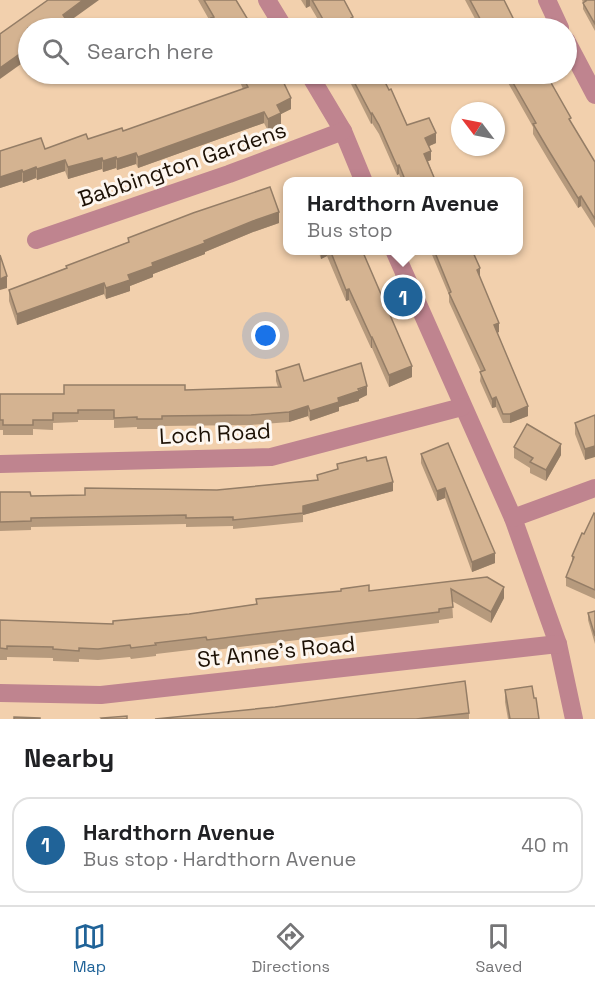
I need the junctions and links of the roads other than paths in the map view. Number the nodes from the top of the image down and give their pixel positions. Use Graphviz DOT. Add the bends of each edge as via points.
graph roads {
  1 [pos="267,0"];
  2 [pos="547,0"];
  3 [pos="278,18"];
  4 [pos="555,18"];
  5 [pos="577,60"];
  6 [pos="315,84"];
  7 [pos="595,95"];
  8 [pos="343,131"];
  9 [pos="362,177"];
  10 [pos="36,240"];
  11 [pos="396,255"];
  12 [pos="462,407"];
  13 [pos="0,464"];
  14 [pos="595,488"];
  15 [pos="513,518"];
  16 [pos="558,644"];
  17 [pos="0,693"];
  18 [pos="574,719"];
  1 -- 3 [label="street"];
  2 -- 4 [label="street"];
  5 -- 7 [label="street"];
  6 -- 8 [label="street"];
  8 -- 9 [label="street"];
  8 -- 10 [label="street, Babbington Gardens"];
  11 -- 12 [label="street"];
  12 -- 13 [label="street, Loch Road" via="271,457"];
  12 -- 15 [label="street"];
  14 -- 15 [label="street"];
  15 -- 16 [label="street"];
  16 -- 17 [label="street, St Anne's Road" via="101,694"];
  16 -- 18 [label="street"];
}
